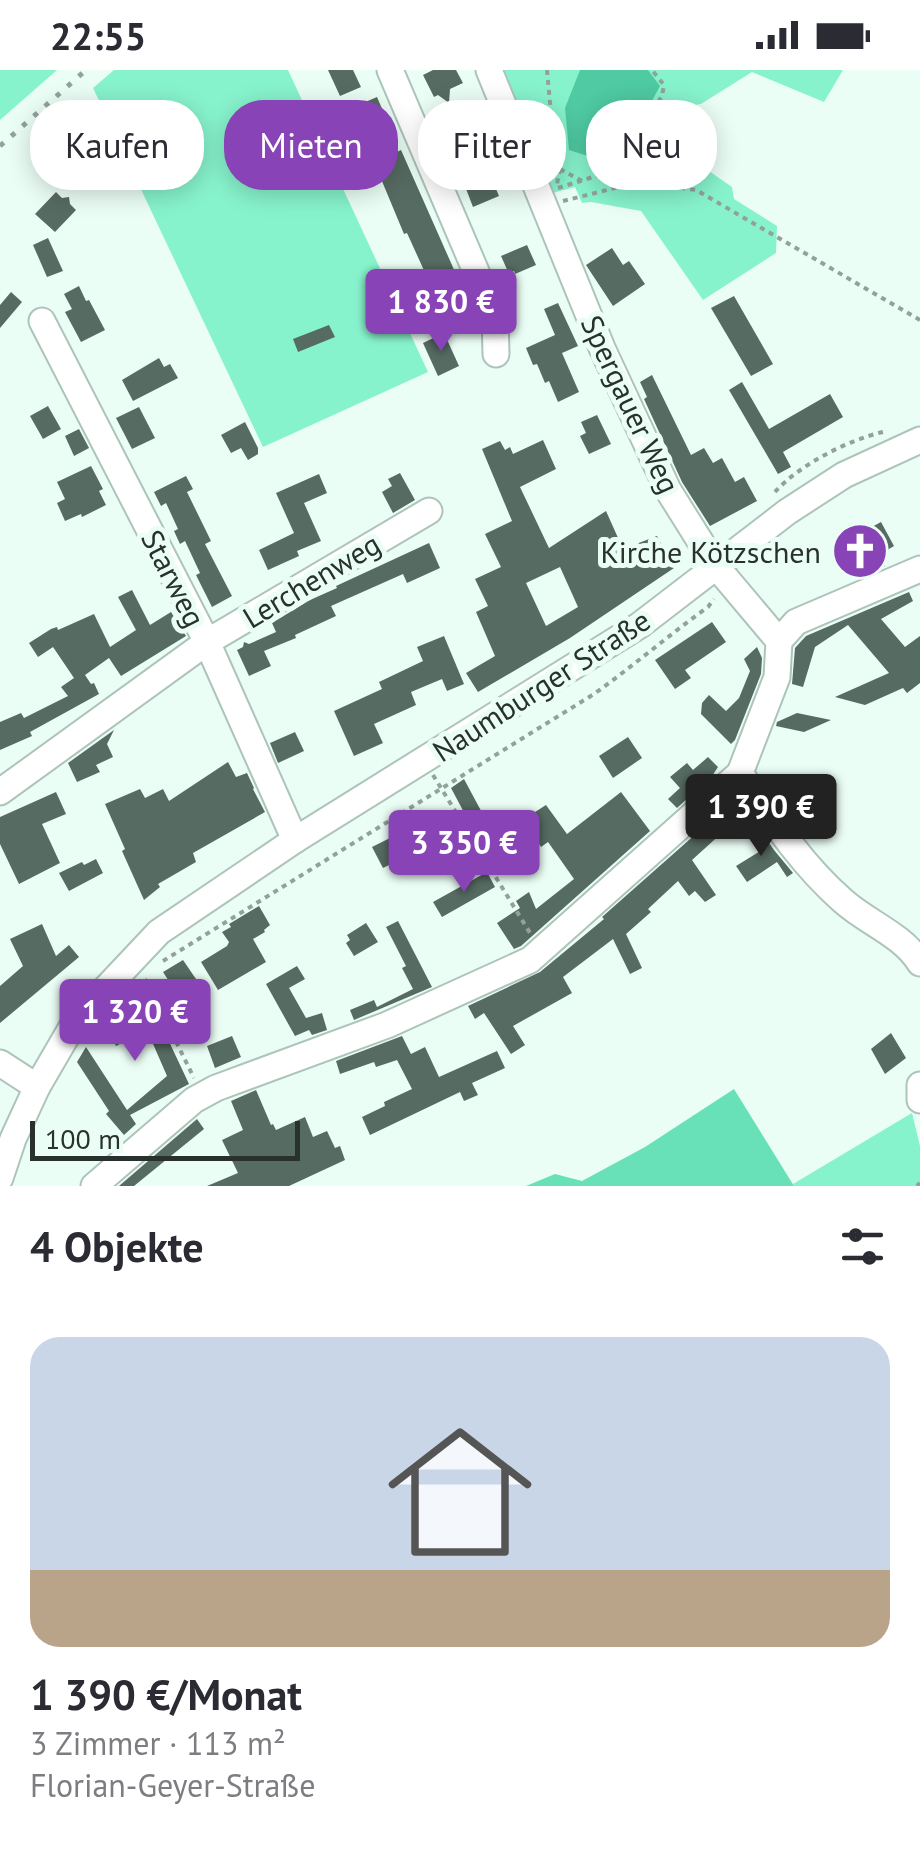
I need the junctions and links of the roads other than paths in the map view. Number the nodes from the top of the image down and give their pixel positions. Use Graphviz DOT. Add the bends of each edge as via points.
graph roads {
  1 [pos="390,70"];
  2 [pos="489,70"];
  3 [pos="42,321"];
  4 [pos="496,354"];
  5 [pos="920,440"];
  6 [pos="429,511"];
  7 [pos="920,569"];
  8 [pos="722,573"];
  9 [pos="779,641"];
  10 [pos="207,642"];
  11 [pos="740,774"];
  12 [pos="0,792"];
  13 [pos="295,840"];
  14 [pos="920,963"];
  15 [pos="0,1063"];
  16 [pos="920,1085"];
  17 [pos="37,1086"];
  18 [pos="920,1100"];
  19 [pos="0,1178"];
  20 [pos="94,1186"];
  1 -- 4 [label="street" via="495,316"];
  2 -- 8 [label="street, Spergauer Weg" via="602,348 668,490"];
  3 -- 10 [label="street, Starweg"];
  5 -- 8 [label="street, Naumburger Straße" via="844,474 787,512"];
  6 -- 10 [label="street, Lerchenweg"];
  7 -- 9 [label="street" via="796,622"];
  8 -- 9 [label="street, Spergauer Weg"];
  8 -- 13 [label="street, Naumburger Straße"];
  9 -- 11 [label="street" via="778,677"];
  10 -- 12 [label="street, Lerchenweg"];
  10 -- 13 [label="street, Starweg"];
  11 -- 14 [label="street" via="818,877"];
  11 -- 20 [label="street" via="530,960 387,1025 216,1088"];
  13 -- 17 [label="street, Naumburger Straße" via="159,932 76,1020"];
  15 -- 17 [label="street"];
  16 -- 18 [label="street"];
  17 -- 19 [label="street, Naumburger Straße"];
}
